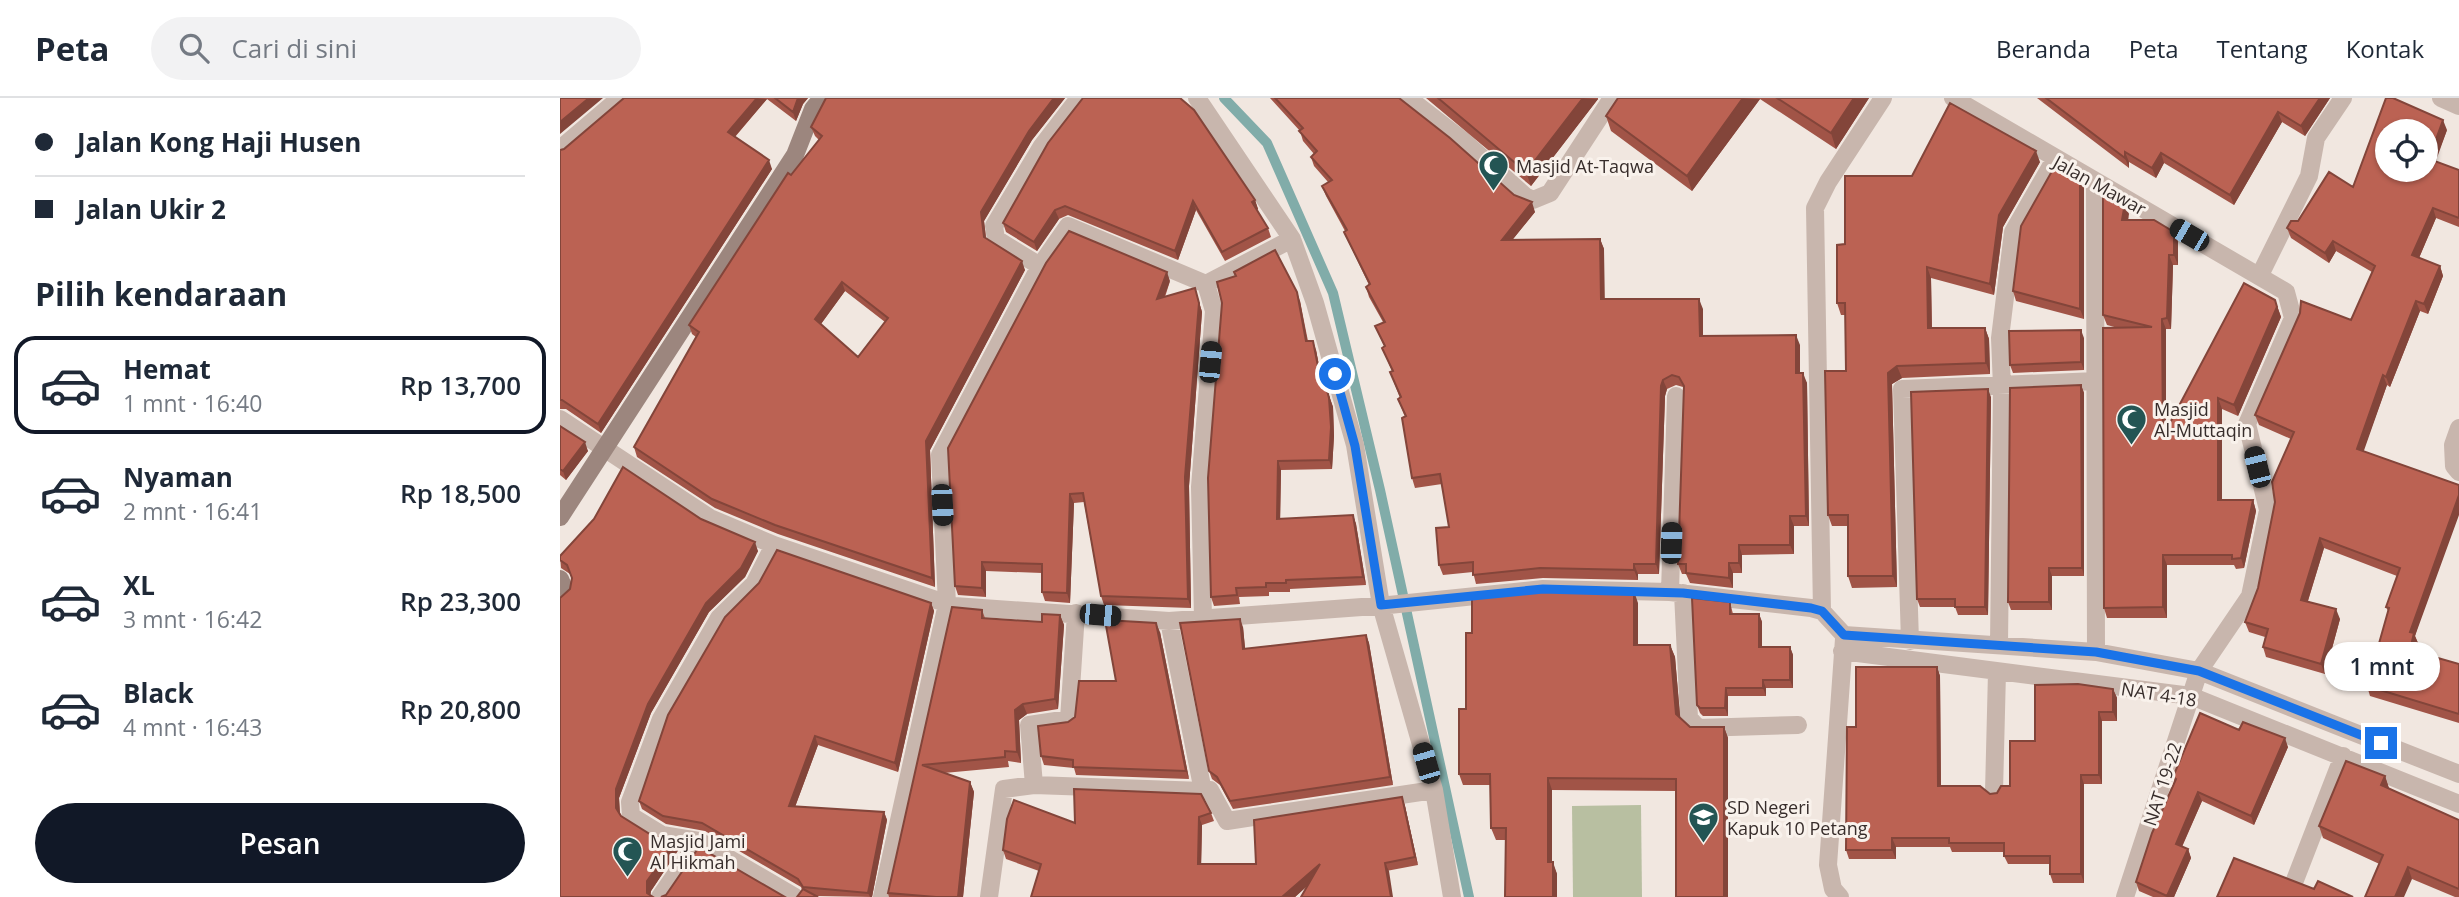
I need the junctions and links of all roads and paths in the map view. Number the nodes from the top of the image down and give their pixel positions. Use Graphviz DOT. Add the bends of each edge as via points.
graph roads {
  1 [pos="620,98"];
  2 [pos="822,98"];
  3 [pos="1079,98"];
  4 [pos="1197,98"];
  5 [pos="1408,98"];
  6 [pos="1612,98"];
  7 [pos="1883,98"];
  8 [pos="1953,98"];
  9 [pos="2343,98"];
  10 [pos="2441,98"];
  11 [pos="2459,106"];
  12 [pos="560,149"];
  13 [pos="2055,159"];
  14 [pos="2095,182"];
  15 [pos="1292,239"];
  16 [pos="1040,266"];
  17 [pos="2260,275"];
  18 [pos="1206,284"];
  19 [pos="2096,381"];
  20 [pos="2003,387"];
  21 [pos="1676,396"];
  22 [pos="560,419"];
  23 [pos="2459,428"];
  24 [pos="606,449"];
  25 [pos="2459,472"];
  26 [pos="560,517"];
  27 [pos="775,545"];
  28 [pos="560,579"];
  29 [pos="1676,592"];
  30 [pos="560,596"];
  31 [pos="947,604"];
  32 [pos="1385,605"];
  33 [pos="1822,611"];
  34 [pos="1076,613"];
  35 [pos="1203,618"];
  36 [pos="1169,621"];
  37 [pos="1910,641"];
  38 [pos="1843,643"];
  39 [pos="1999,644"];
  40 [pos="2096,652"];
  41 [pos="2199,671"];
  42 [pos="1997,672"];
  43 [pos="2191,695"];
  44 [pos="1798,726"];
  45 [pos="2343,757"];
  46 [pos="2459,774"];
  47 [pos="1034,785"];
  48 [pos="1434,790"];
  49 [pos="1203,791"];
  50 [pos="1994,792"];
  51 [pos="2459,804"];
  52 [pos="699,841"];
  53 [pos="2295,880"];
  54 [pos="1451,896"];
  55 [pos="660,897"];
  56 [pos="794,897"];
  57 [pos="882,897"];
  58 [pos="989,897"];
  59 [pos="1840,897"];
  60 [pos="2124,897"];
  1 -- 12 [label="street"];
  2 -- 24 [label="street" via="795,155"];
  3 -- 16 [label="street" via="1042,146 994,226 996,239"];
  4 -- 15 [label="street"];
  5 -- 6 [label="street" via="1525,197 1539,200 1550,193"];
  7 -- 33 [label="street" via="1815,208"];
  8 -- 13 [label="street, Jalan Mawar"];
  9 -- 17 [label="street" via="2316,138 2309,176"];
  10 -- 11 [label="street"];
  13 -- 14 [label="street, Jalan Mawar"];
  13 -- 20 [label="street" via="2013,232 2000,338"];
  14 -- 17 [label="street, Jalan Mawar"];
  14 -- 19 [label="street"];
  15 -- 18 [label="street"];
  15 -- 32 [label="street" via="1355,446"];
  16 -- 18 [label="street" via="1068,226"];
  16 -- 31 [label="street" via="940,455"];
  17 -- 41 [label="street, Jalan Mawar" via="2286,292 2293,318 2247,424 2268,510 2250,596"];
  18 -- 35 [label="street" via="1214,311 1200,487"];
  19 -- 20 [label="street"];
  19 -- 40 [label="street"];
  20 -- 37 [label="street" via="1902,389"];
  20 -- 39 [label="street"];
  21 -- 29 [label="street"];
  22 -- 24 [label="street"];
  23 -- 25 [label="street" via="2453,446 2454,466"];
  24 -- 26 [label="street"];
  24 -- 27 [label="street" via="710,518"];
  27 -- 31 [label="street"];
  27 -- 52 [label="street" via="754,584 719,618 674,697 631,802 632,816 662,835"];
  28 -- 30 [label="street" via="565,591"];
  29 -- 32 [label="street" via="1543,589"];
  29 -- 33 [label="street"];
  29 -- 44 [label="street" via="1689,718 1698,727"];
  31 -- 34 [label="street"];
  31 -- 57 [label="street"];
  32 -- 35 [label="street"];
  32 -- 48 [label="street"];
  33 -- 38 [label="street"];
  34 -- 36 [label="street"];
  34 -- 47 [label="street" via="1069,719 1030,726"];
  35 -- 36 [label="street"];
  36 -- 49 [label="street"];
  37 -- 38 [label="street"];
  37 -- 39 [label="street"];
  38 -- 42 [label="street, NAT 4-18"];
  38 -- 59 [label="street" via="1829,879"];
  39 -- 40 [label="street"];
  40 -- 41 [label="street"];
  41 -- 43 [label="street, NAT 19-22"];
  41 -- 46 [label="street"];
  42 -- 43 [label="street, NAT 4-18"];
  42 -- 50 [label="street"];
  43 -- 45 [label="street, NAT 4-18"];
  43 -- 60 [label="street, NAT 19-22"];
  45 -- 51 [label="street, NAT 4-18"];
  45 -- 53 [label="street"];
  47 -- 49 [label="street"];
  47 -- 58 [label="street" via="1004,789"];
  48 -- 49 [label="street" via="1227,821 1210,790"];
  48 -- 54 [label="street"];
  52 -- 55 [label="street"];
  52 -- 56 [label="street"];
}
